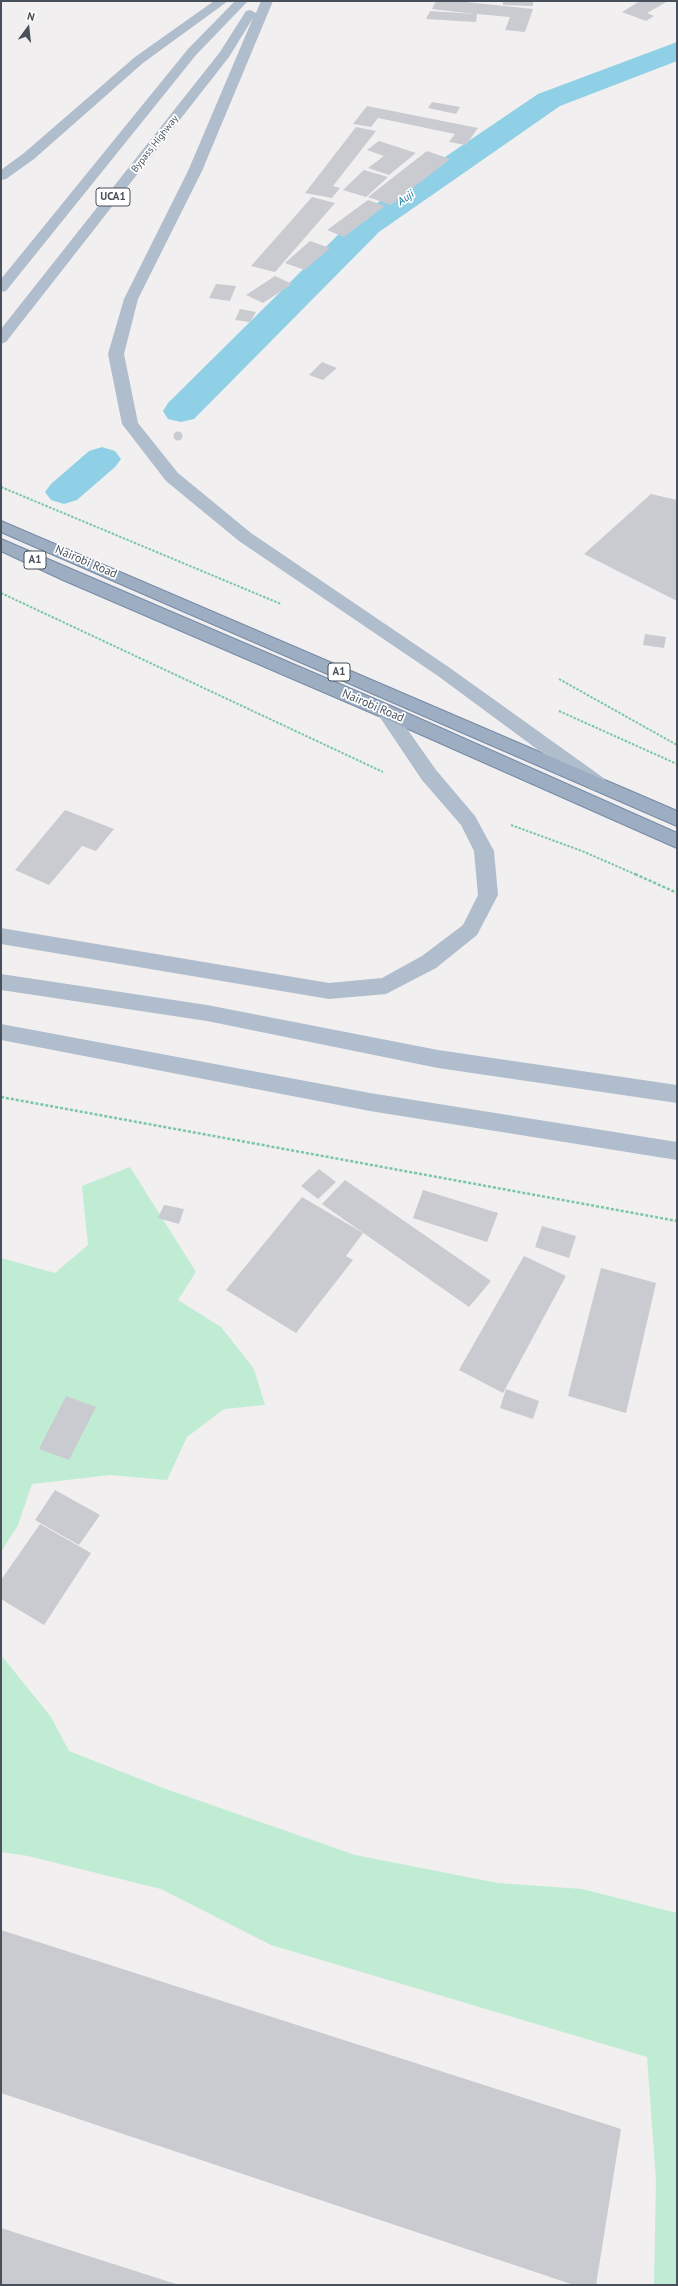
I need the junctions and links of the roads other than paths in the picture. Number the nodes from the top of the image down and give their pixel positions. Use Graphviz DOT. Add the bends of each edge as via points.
graph roads {
  1 [pos="222,1"];
  2 [pos="242,1"];
  3 [pos="258,1"];
  4 [pos="268,1"];
  5 [pos="1,176"];
  6 [pos="1,288"];
  7 [pos="1,339"];
  8 [pos="1,526"];
  9 [pos="1,544"];
  10 [pos="385,711"];
  11 [pos="598,784"];
  12 [pos="677,819"];
  13 [pos="677,842"];
  14 [pos="1,936"];
  15 [pos="1,982"];
  16 [pos="1,1032"];
  17 [pos="677,1094"];
  18 [pos="677,1151"];
  1 -- 5 [label="main road" via="139,60 29,156"];
  2 -- 6 [label="main road, UCA1" via="192,52"];
  3 -- 7 [label="main road, Bypass Highway / UCA1" via="225,54"];
  4 -- 11 [label="main road" via="195,171 131,299 116,354 130,424 172,477 245,538 444,672"];
  8 -- 11 [label="highway, Nairobi Road / A1"];
  9 -- 10 [label="highway, Nairobi Road / A1" via="83,582"];
  10 -- 13 [label="highway, Nairobi Road / A1"];
  10 -- 14 [label="main road" via="429,775 468,821 484,852 488,895 470,930 429,962 386,986 329,990 260,981"];
  11 -- 12 [label="highway, Nairobi Road / A1"];
  15 -- 17 [label="main road" via="207,1013 438,1058"];
  16 -- 18 [label="main road" via="370,1102"];
}
